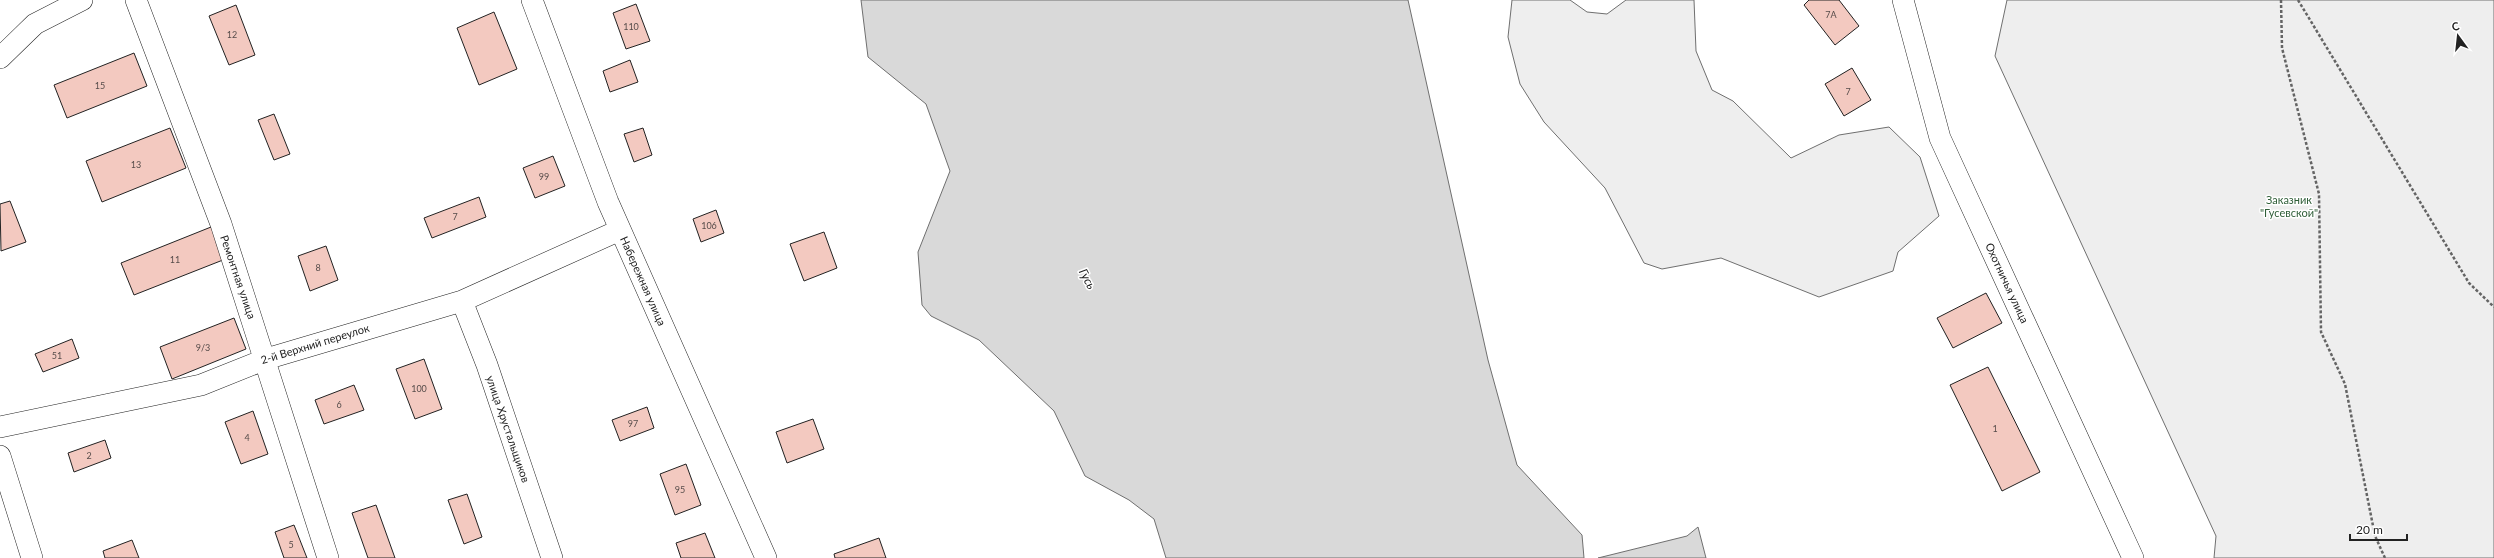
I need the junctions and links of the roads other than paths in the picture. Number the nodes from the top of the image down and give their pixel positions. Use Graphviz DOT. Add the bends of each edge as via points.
graph roads {
  1 [pos="82,0"];
  2 [pos="136,0"];
  3 [pos="532,0"];
  4 [pos="1903,0"];
  5 [pos="0,58"];
  6 [pos="620,230"];
  7 [pos="462,301"];
  8 [pos="266,359"];
  9 [pos="0,427"];
  10 [pos="0,456"];
  11 [pos="32,558"];
  12 [pos="328,558"];
  13 [pos="552,558"];
  14 [pos="766,558"];
  15 [pos="2134,558"];
  1 -- 5 [label="street" via="35,24"];
  2 -- 8 [label="street, Ремонтная улица" via="207,185"];
  3 -- 6 [label="street, Набережная улица"];
  4 -- 15 [label="street, Охотничья улица" via="1940,138"];
  6 -- 7 [label="street, 2-й Верхний переулок"];
  6 -- 14 [label="street, Набережная улица"];
  7 -- 8 [label="street, 2-й Верхний переулок"];
  7 -- 13 [label="street, улица Хрустальщиков"];
  8 -- 9 [label="street, 2-й Верхний переулок" via="201,385"];
  8 -- 12 [label="street, Ремонтная улица"];
  10 -- 11 [label="street"];
}
